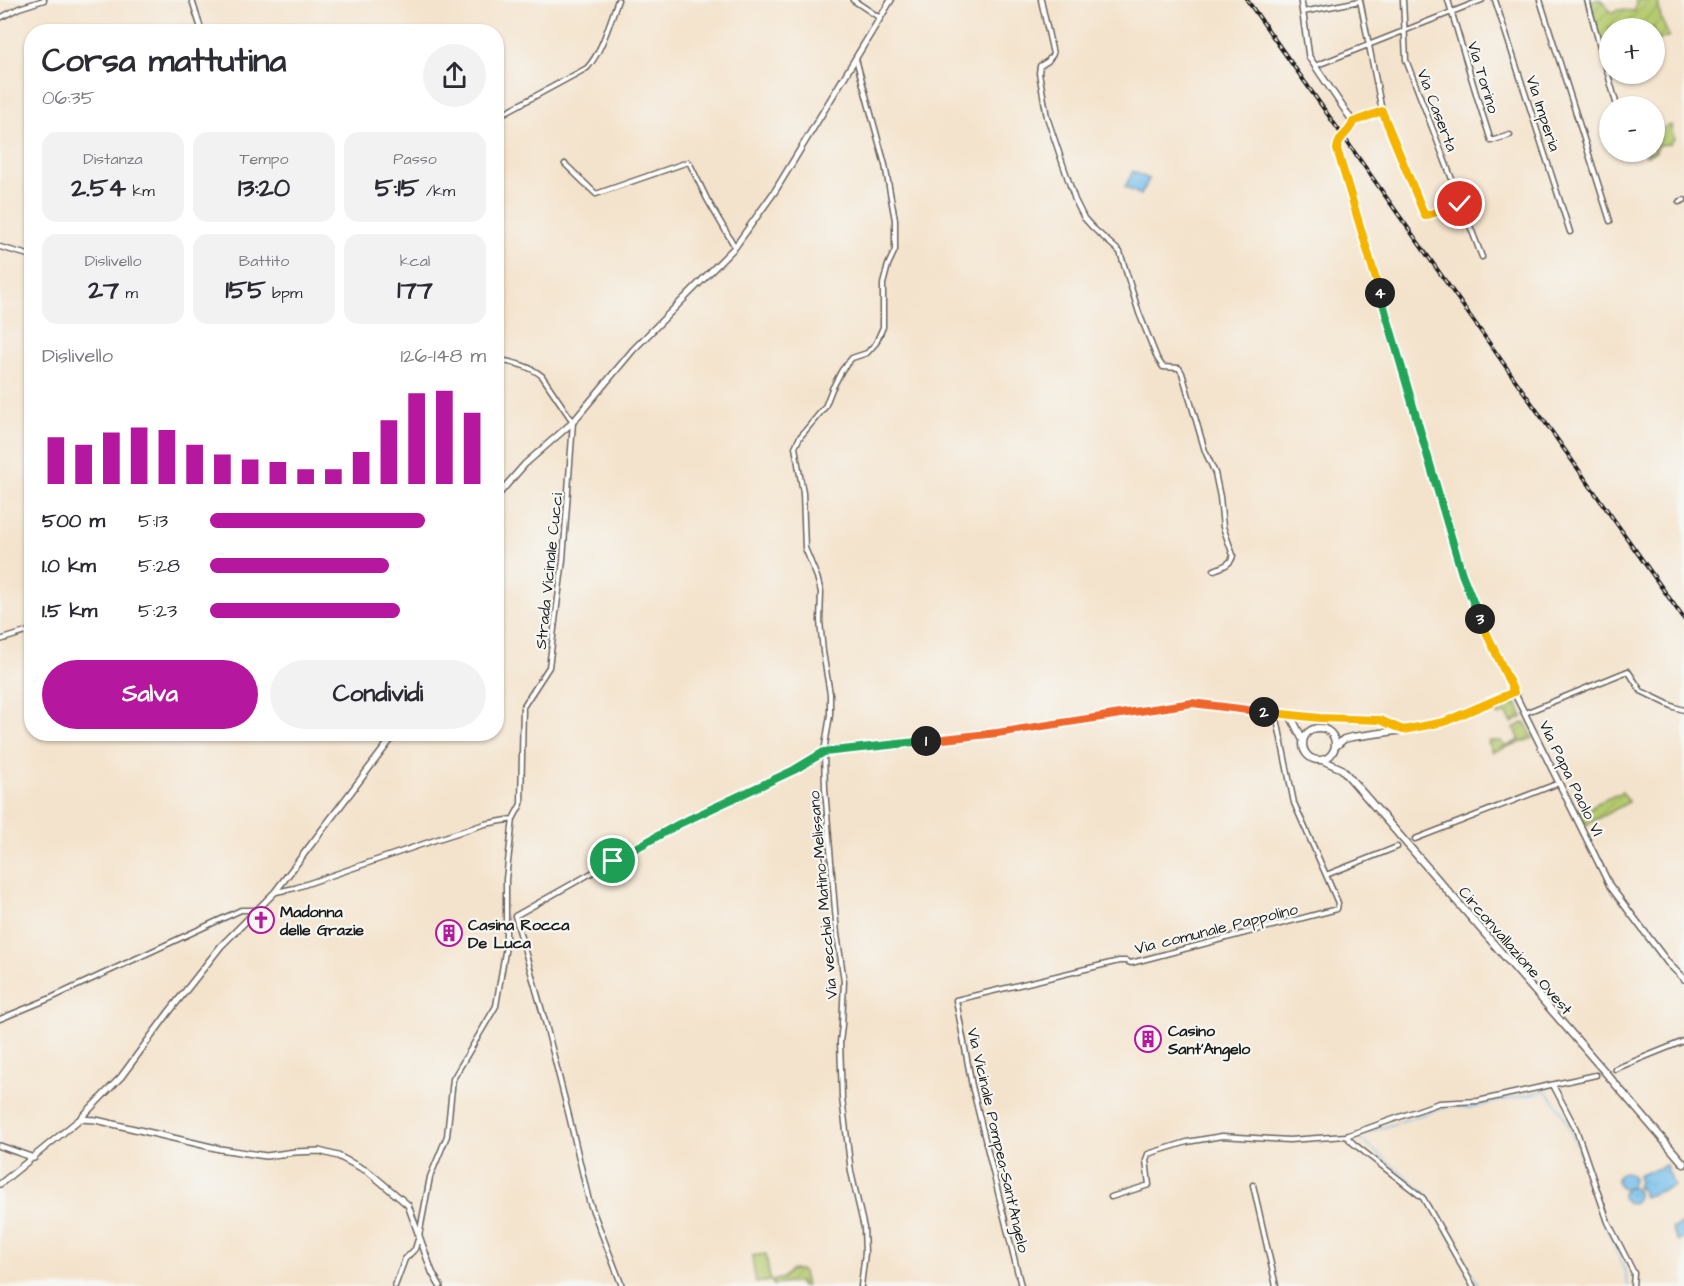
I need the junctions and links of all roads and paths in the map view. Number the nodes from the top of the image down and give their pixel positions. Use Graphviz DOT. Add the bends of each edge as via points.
graph roads {
  1 [pos="44,0"];
  2 [pos="192,0"];
  3 [pos="618,0"];
  4 [pos="854,0"];
  5 [pos="891,0"];
  6 [pos="1041,0"];
  7 [pos="1301,0"];
  8 [pos="1360,0"];
  9 [pos="1403,0"];
  10 [pos="1448,0"];
  11 [pos="1482,0"];
  12 [pos="1495,0"];
  13 [pos="1540,0"];
  14 [pos="1587,0"];
  15 [pos="1303,12"];
  16 [pos="1452,12"];
  17 [pos="0,18"];
  18 [pos="880,18"];
  19 [pos="200,24"];
  20 [pos="1405,30"];
  21 [pos="1368,45"];
  22 [pos="856,58"];
  23 [pos="1315,66"];
  24 [pos="1614,96"];
  25 [pos="1382,111"];
  26 [pos="504,113"];
  27 [pos="1353,122"];
  28 [pos="1510,135"];
  29 [pos="565,164"];
  30 [pos="1460,204"];
  31 [pos="1610,221"];
  32 [pos="1570,232"];
  33 [pos="0,247"];
  34 [pos="735,247"];
  35 [pos="24,254"];
  36 [pos="1482,257"];
  37 [pos="504,361"];
  38 [pos="573,422"];
  39 [pos="504,488"];
  40 [pos="1215,570"];
  41 [pos="24,632"];
  42 [pos="0,640"];
  43 [pos="1514,692"];
  44 [pos="1684,710"];
  45 [pos="1525,713"];
  46 [pos="1276,714"];
  47 [pos="1290,716"];
  48 [pos="1295,725"];
  49 [pos="1403,730"];
  50 [pos="1309,731"];
  51 [pos="1333,735"];
  52 [pos="1352,737"];
  53 [pos="1303,740"];
  54 [pos="390,741"];
  55 [pos="1334,750"];
  56 [pos="824,752"];
  57 [pos="1322,760"];
  58 [pos="1342,770"];
  59 [pos="1559,783"];
  60 [pos="513,819"];
  61 [pos="1415,839"];
  62 [pos="1397,847"];
  63 [pos="1326,875"];
  64 [pos="275,892"];
  65 [pos="258,910"];
  66 [pos="1684,979"];
  67 [pos="956,1000"];
  68 [pos="0,1019"];
  69 [pos="1684,1041"];
  70 [pos="1615,1069"];
  71 [pos="1596,1075"];
  72 [pos="1552,1084"];
  73 [pos="80,1119"];
  74 [pos="1347,1136"];
  75 [pos="0,1146"];
  76 [pos="34,1158"];
  77 [pos="1684,1164"];
  78 [pos="0,1184"];
  79 [pos="1253,1185"];
  80 [pos="1110,1197"];
  81 [pos="419,1236"];
  82 [pos="395,1286"];
  83 [pos="440,1286"];
  84 [pos="622,1286"];
  85 [pos="861,1286"];
  86 [pos="1021,1286"];
  87 [pos="1276,1286"];
  88 [pos="1473,1286"];
  89 [pos="1633,1286"];
  1 -- 17 [label="street"];
  2 -- 19 [label="street"];
  3 -- 26 [label="street" via="587,68"];
  4 -- 18 [label="street"];
  5 -- 18 [label="street"];
  6 -- 40 [label="street" via="1053,54 1040,66 1039,73 1047,117 1084,218 1120,252 1157,358 1163,367 1179,368 1182,373 1215,473 1223,527 1233,555 1227,565"];
  7 -- 15 [label="street"];
  8 -- 15 [label="street"];
  8 -- 21 [label="street"];
  9 -- 20 [label="street, Via Caserta"];
  10 -- 16 [label="street, Via Torino"];
  11 -- 16 [label="street"];
  12 -- 32 [label="street, Via Imperia"];
  13 -- 31 [label="street"];
  14 -- 24 [label="street"];
  15 -- 23 [label="street" via="1309,57"];
  16 -- 20 [label="street"];
  16 -- 28 [label="street, Via Torino" via="1491,141"];
  18 -- 22 [label="street"];
  20 -- 21 [label="street"];
  20 -- 30 [label="street, Via Caserta" via="1406,60"];
  21 -- 23 [label="street"];
  21 -- 25 [label="street"];
  22 -- 34 [label="street" via="775,191"];
  22 -- 56 [label="street" via="885,165 895,220 895,250 883,284 883,327 876,344 867,353 852,358 842,370 825,407 795,447 803,493 805,548 821,592 820,621 830,694"];
  23 -- 27 [label="street"];
  25 -- 27 [label="street"];
  25 -- 30 [label="street" via="1425,216"];
  27 -- 43 [label="street, Via Papa Paolo VI" via="1338,141 1337,149 1462,574"];
  29 -- 34 [label="street" via="598,194 688,162"];
  30 -- 36 [label="street, Via Caserta"];
  33 -- 35 [label="street"];
  34 -- 38 [label="street" via="633,350"];
  37 -- 38 [label="street" via="542,376"];
  38 -- 39 [label="street"];
  38 -- 60 [label="street, Strada Vicinale Cucci" via="563,561 549,667 523,707 521,804"];
  41 -- 42 [label="street"];
  43 -- 45 [label="street, Via Papa Paolo VI"];
  43 -- 49 [label="street" via="1444,722"];
  44 -- 45 [label="street" via="1641,691 1628,671"];
  45 -- 59 [label="street, Via Papa Paolo VI"];
  46 -- 47 [label="street"];
  46 -- 56 [label="street" via="1192,703 997,733"];
  46 -- 63 [label="street" via="1294,803"];
  47 -- 48 [label="main road"];
  47 -- 49 [label="street" via="1380,720"];
  48 -- 50 [label="main road"];
  48 -- 53 [label="main road"];
  49 -- 52 [label="main road"];
  50 -- 51 [label="main road" via="1320,728"];
  50 -- 53 [label="main road"];
  51 -- 52 [label="main road"];
  51 -- 55 [label="main road"];
  52 -- 55 [label="main road" via="1344,739"];
  53 -- 57 [label="main road" via="1307,755"];
  54 -- 64 [label="street"];
  55 -- 57 [label="main road"];
  55 -- 58 [label="main road"];
  56 -- 84 [label="street" via="679,824 515,916 589,1201"];
  56 -- 85 [label="street, Via vecchia Matino-Melissano" via="831,868 844,981 842,1098 864,1228"];
  57 -- 58 [label="main road, Circonvallazione Ovest"];
  58 -- 77 [label="main road, Circonvallazione Ovest"];
  59 -- 61 [label="street"];
  59 -- 66 [label="street, Via Papa Paolo VI" via="1610,886"];
  60 -- 64 [label="street" via="485,824"];
  60 -- 81 [label="street, Strada Vicinale Cucci" via="506,879 506,946 496,1006 453,1079 447,1136 429,1177"];
  62 -- 63 [label="street"];
  63 -- 67 [label="street, Via comunale Pappolino" via="1337,909 1131,963 1119,961"];
  64 -- 65 [label="street"];
  65 -- 68 [label="street" via="241,910"];
  65 -- 73 [label="street" via="221,946 121,1077"];
  67 -- 86 [label="street, Via Vicinale Pompea-Sant'Angelo" via="972,1086"];
  69 -- 70 [label="street"];
  71 -- 72 [label="street"];
  72 -- 74 [label="street" via="1478,1101 1439,1103"];
  72 -- 89 [label="street" via="1576,1129 1608,1222 1634,1273"];
  73 -- 76 [label="street"];
  73 -- 81 [label="street" via="266,1156 319,1150 338,1155 369,1172 408,1205"];
  74 -- 80 [label="street" via="1289,1140 1221,1136 1187,1142 1148,1154 1149,1185"];
  74 -- 88 [label="street" via="1423,1198"];
  75 -- 76 [label="street"];
  76 -- 78 [label="street"];
  79 -- 87 [label="street"];
  81 -- 82 [label="street"];
  81 -- 83 [label="street"];
}
